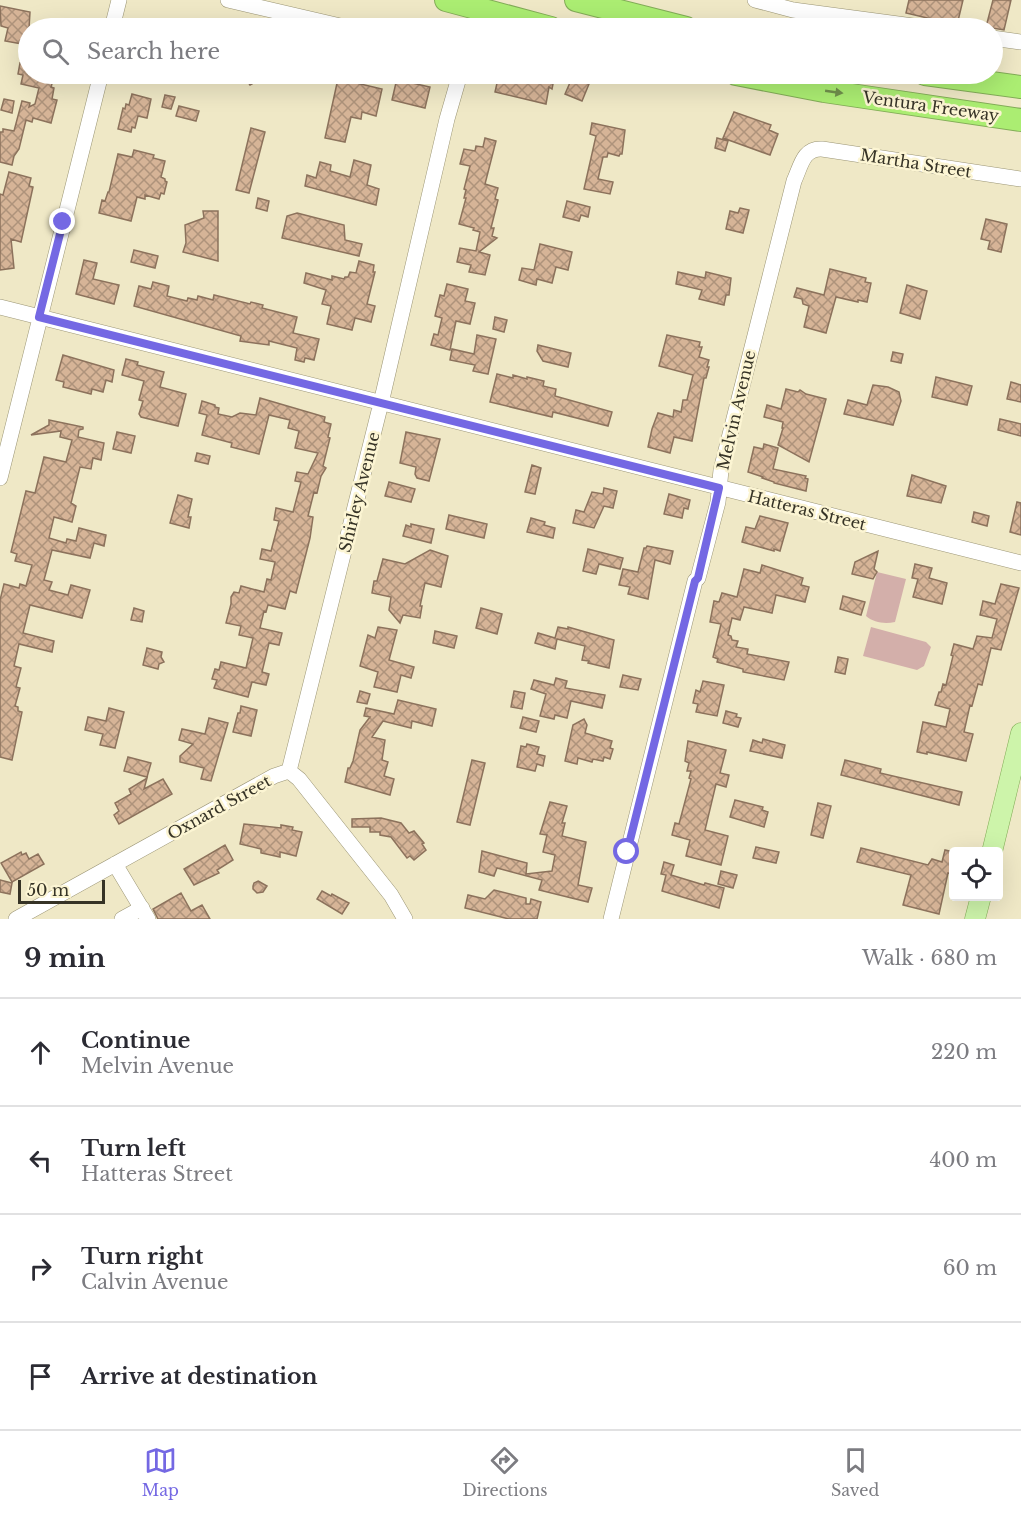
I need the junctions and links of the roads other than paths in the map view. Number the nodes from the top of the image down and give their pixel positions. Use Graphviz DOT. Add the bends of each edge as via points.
graph roads {
  1 [pos="119,0"];
  2 [pos="228,0"];
  3 [pos="446,0"];
  4 [pos="576,0"];
  5 [pos="755,0"];
  6 [pos="840,0"];
  7 [pos="836,15"];
  8 [pos="114,18"];
  9 [pos="306,18"];
  10 [pos="514,18"];
  11 [pos="647,18"];
  12 [pos="857,18"];
  13 [pos="1003,39"];
  14 [pos="1021,42"];
  15 [pos="98,84"];
  16 [pos="457,84"];
  17 [pos="788,84"];
  18 [pos="999,84"];
  19 [pos="1021,87"];
  20 [pos="1021,120"];
  21 [pos="812,150"];
  22 [pos="1021,179"];
  23 [pos="0,307"];
  24 [pos="39,317"];
  25 [pos="381,403"];
  26 [pos="0,478"];
  27 [pos="719,488"];
  28 [pos="1021,563"];
  29 [pos="1021,733"];
  30 [pos="289,771"];
  31 [pos="993,847"];
  32 [pos="115,864"];
  33 [pos="980,901"];
  34 [pos="145,914"];
  35 [pos="16,919"];
  36 [pos="122,919"];
  37 [pos="405,919"];
  38 [pos="611,919"];
  39 [pos="975,919"];
  1 -- 8 [label="street"];
  2 -- 9 [label="street"];
  3 -- 10 [label="highway"];
  4 -- 11 [label="highway"];
  5 -- 7 [label="street"];
  6 -- 7 [label="street"];
  7 -- 12 [label="street"];
  13 -- 14 [label="street"];
  15 -- 24 [label="street"];
  16 -- 25 [label="street, Shirley Avenue"];
  17 -- 20 [label="highway, Ventura Freeway, one-way"];
  18 -- 19 [label="highway, Ventura Freeway"];
  21 -- 22 [label="street, Martha Street"];
  21 -- 27 [label="street, Melvin Avenue" via="805,156 794,181"];
  23 -- 24 [label="street, Hatteras Street"];
  24 -- 25 [label="street, Hatteras Street"];
  24 -- 26 [label="street"];
  25 -- 27 [label="street, Hatteras Street"];
  25 -- 30 [label="street, Shirley Avenue"];
  27 -- 28 [label="street, Hatteras Street"];
  27 -- 38 [label="street, Melvin Avenue"];
  29 -- 31 [label="main road"];
  30 -- 32 [label="street, Oxnard Street"];
  30 -- 37 [label="street, Oxnard Street" via="391,895"];
  32 -- 34 [label="street"];
  32 -- 35 [label="street, Oxnard Street"];
  33 -- 39 [label="main road"];
  34 -- 36 [label="street"];
}
